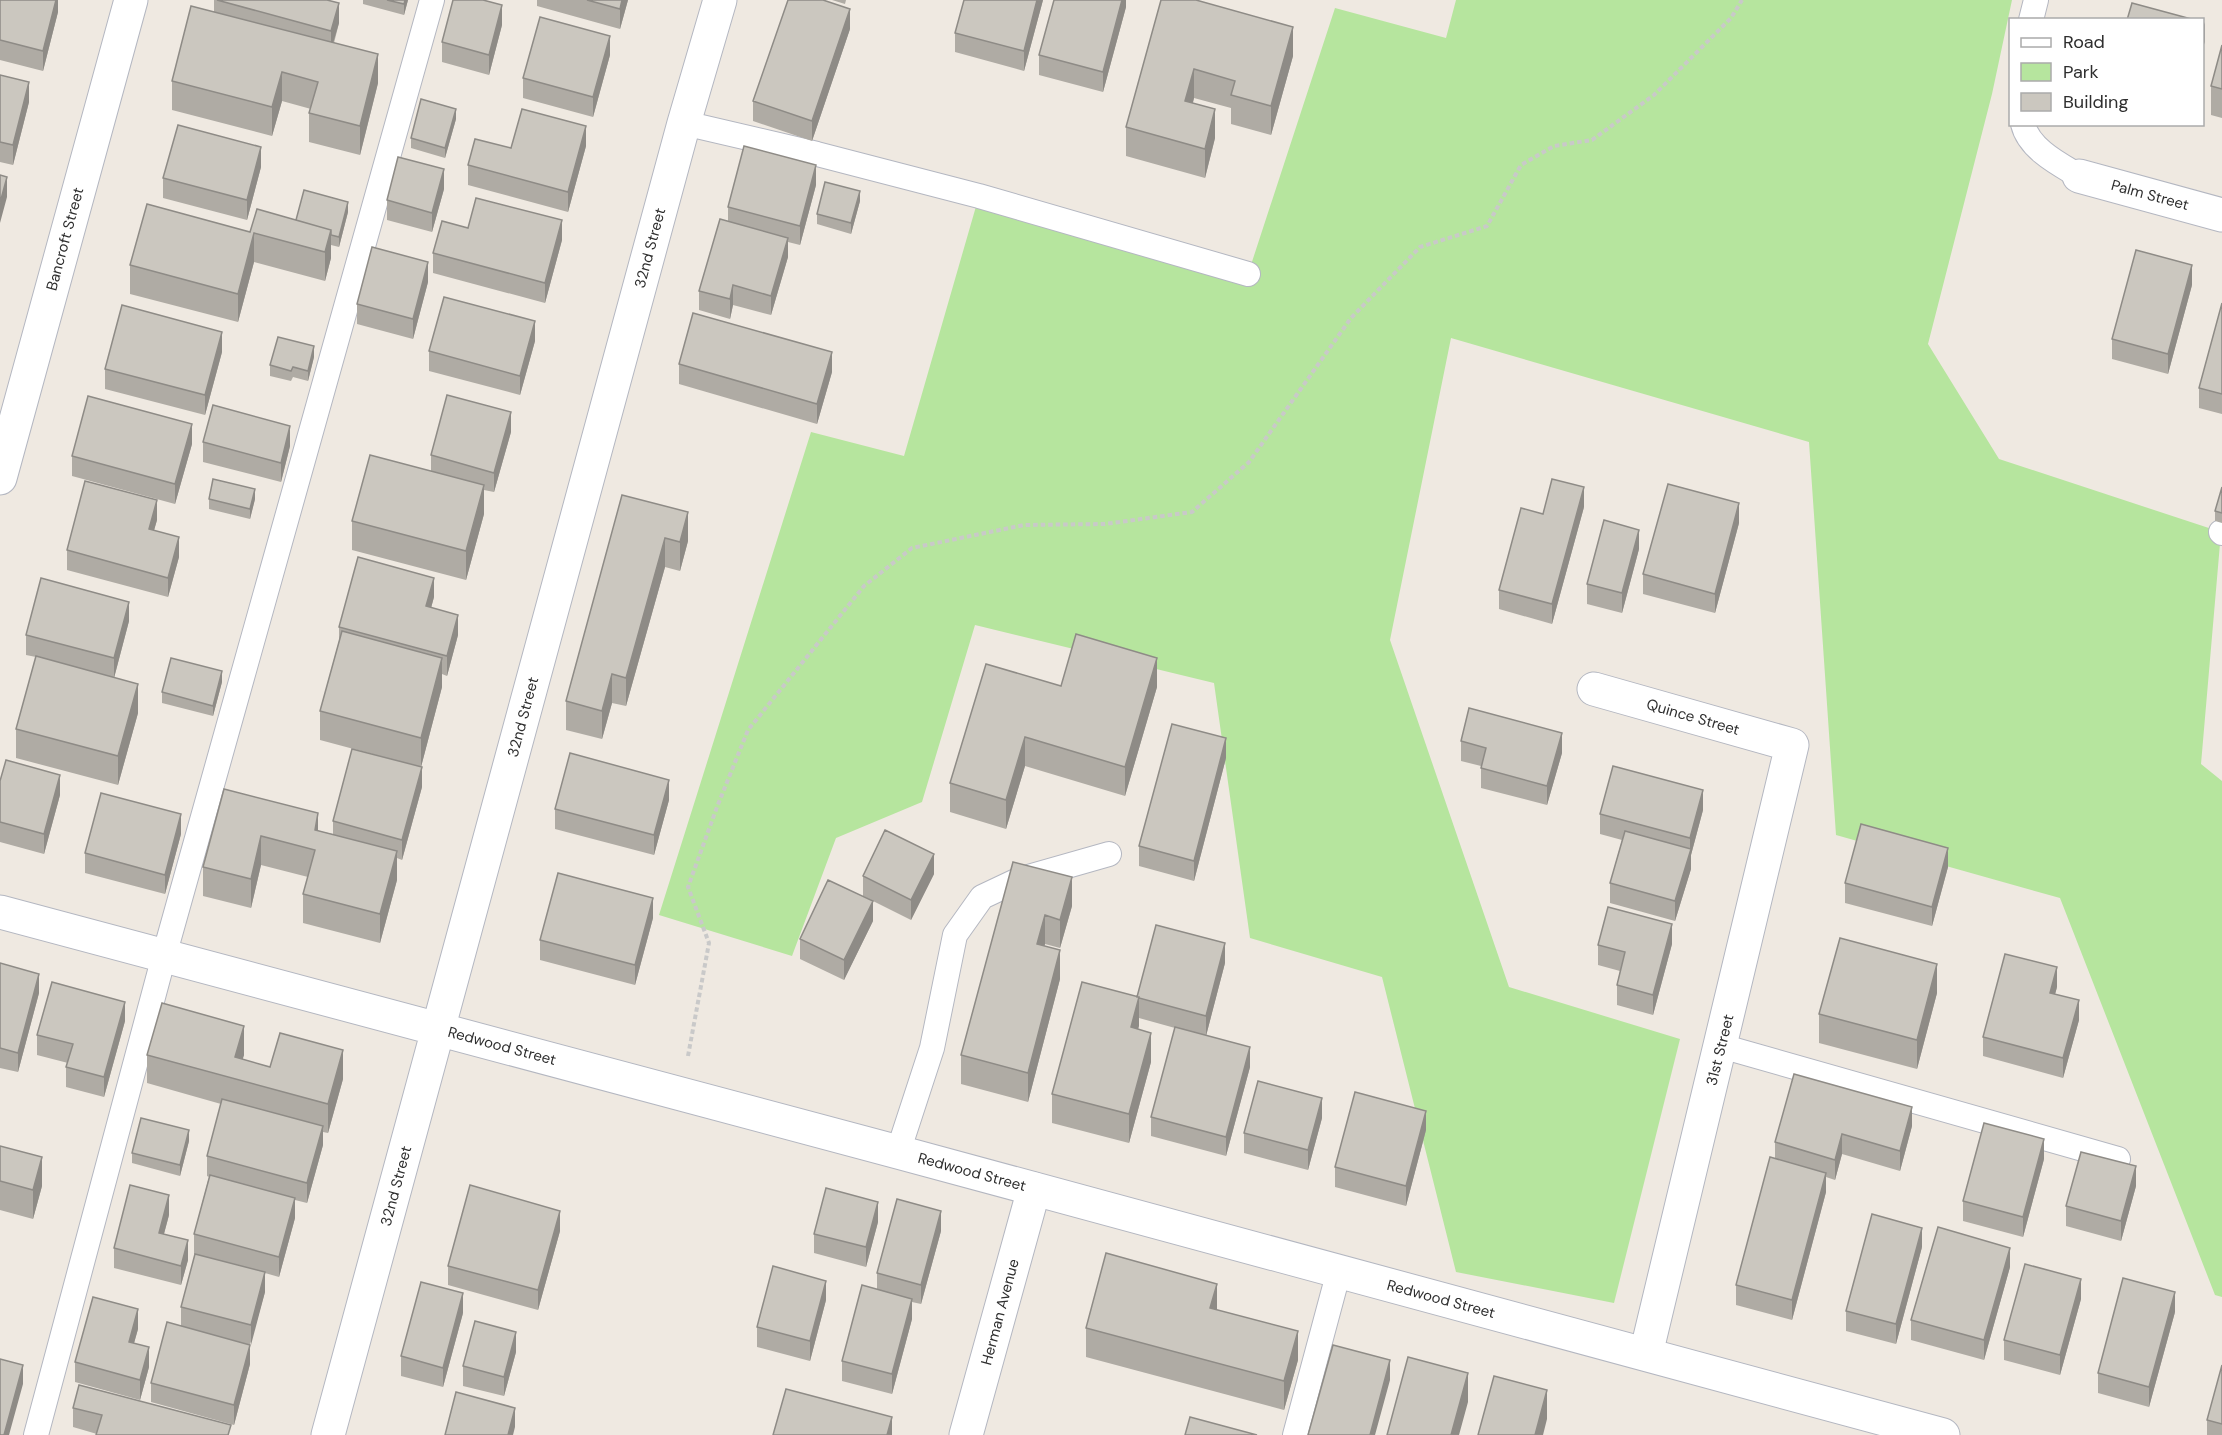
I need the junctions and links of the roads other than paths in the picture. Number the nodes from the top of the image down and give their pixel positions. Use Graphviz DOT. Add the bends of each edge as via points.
graph roads {
  1 [pos="131,0"];
  2 [pos="432,0"];
  3 [pos="720,0"];
  4 [pos="2036,0"];
  5 [pos="2032,18"];
  6 [pos="684,123"];
  7 [pos="2023,126"];
  8 [pos="2079,176"];
  9 [pos="2222,215"];
  10 [pos="1248,274"];
  11 [pos="0,478"];
  12 [pos="1594,689"];
  13 [pos="1792,745"];
  14 [pos="1109,855"];
  15 [pos="0,912"];
  16 [pos="164,956"];
  17 [pos="439,1029"];
  18 [pos="1721,1046"];
  19 [pos="898,1152"];
  20 [pos="2118,1159"];
  21 [pos="1034,1189"];
  22 [pos="1339,1271"];
  23 [pos="1646,1354"];
  24 [pos="36,1435"];
  25 [pos="328,1435"];
  26 [pos="966,1435"];
  27 [pos="1295,1435"];
  28 [pos="1943,1435"];
  1 -- 11 [label="street, Bancroft Street"];
  2 -- 16 [label="lane"];
  3 -- 6 [label="street, 32nd Street"];
  4 -- 5 [label="lane"];
  6 -- 10 [label="lane" via="979,196"];
  6 -- 17 [label="street, 32nd Street"];
  7 -- 8 [label="lane" via="2025,133 2049,157"];
  8 -- 9 [label="street, Palm Street"];
  12 -- 13 [label="street, Quince Street"];
  13 -- 18 [label="street, 31st Street"];
  14 -- 19 [label="lane" via="1018,880 982,897 975,906 955,935 932,1048"];
  15 -- 16 [label="street, Redwood Street"];
  16 -- 17 [label="street, Redwood Street"];
  16 -- 24 [label="lane"];
  17 -- 19 [label="street, Redwood Street"];
  17 -- 25 [label="street, 32nd Street"];
  18 -- 20 [label="lane"];
  18 -- 23 [label="street, 31st Street"];
  19 -- 21 [label="street, Redwood Street"];
  21 -- 22 [label="street, Redwood Street"];
  21 -- 26 [label="street, Herman Avenue"];
  22 -- 23 [label="street, Redwood Street"];
  22 -- 27 [label="lane"];
  23 -- 28 [label="street, Redwood Street"];
}
